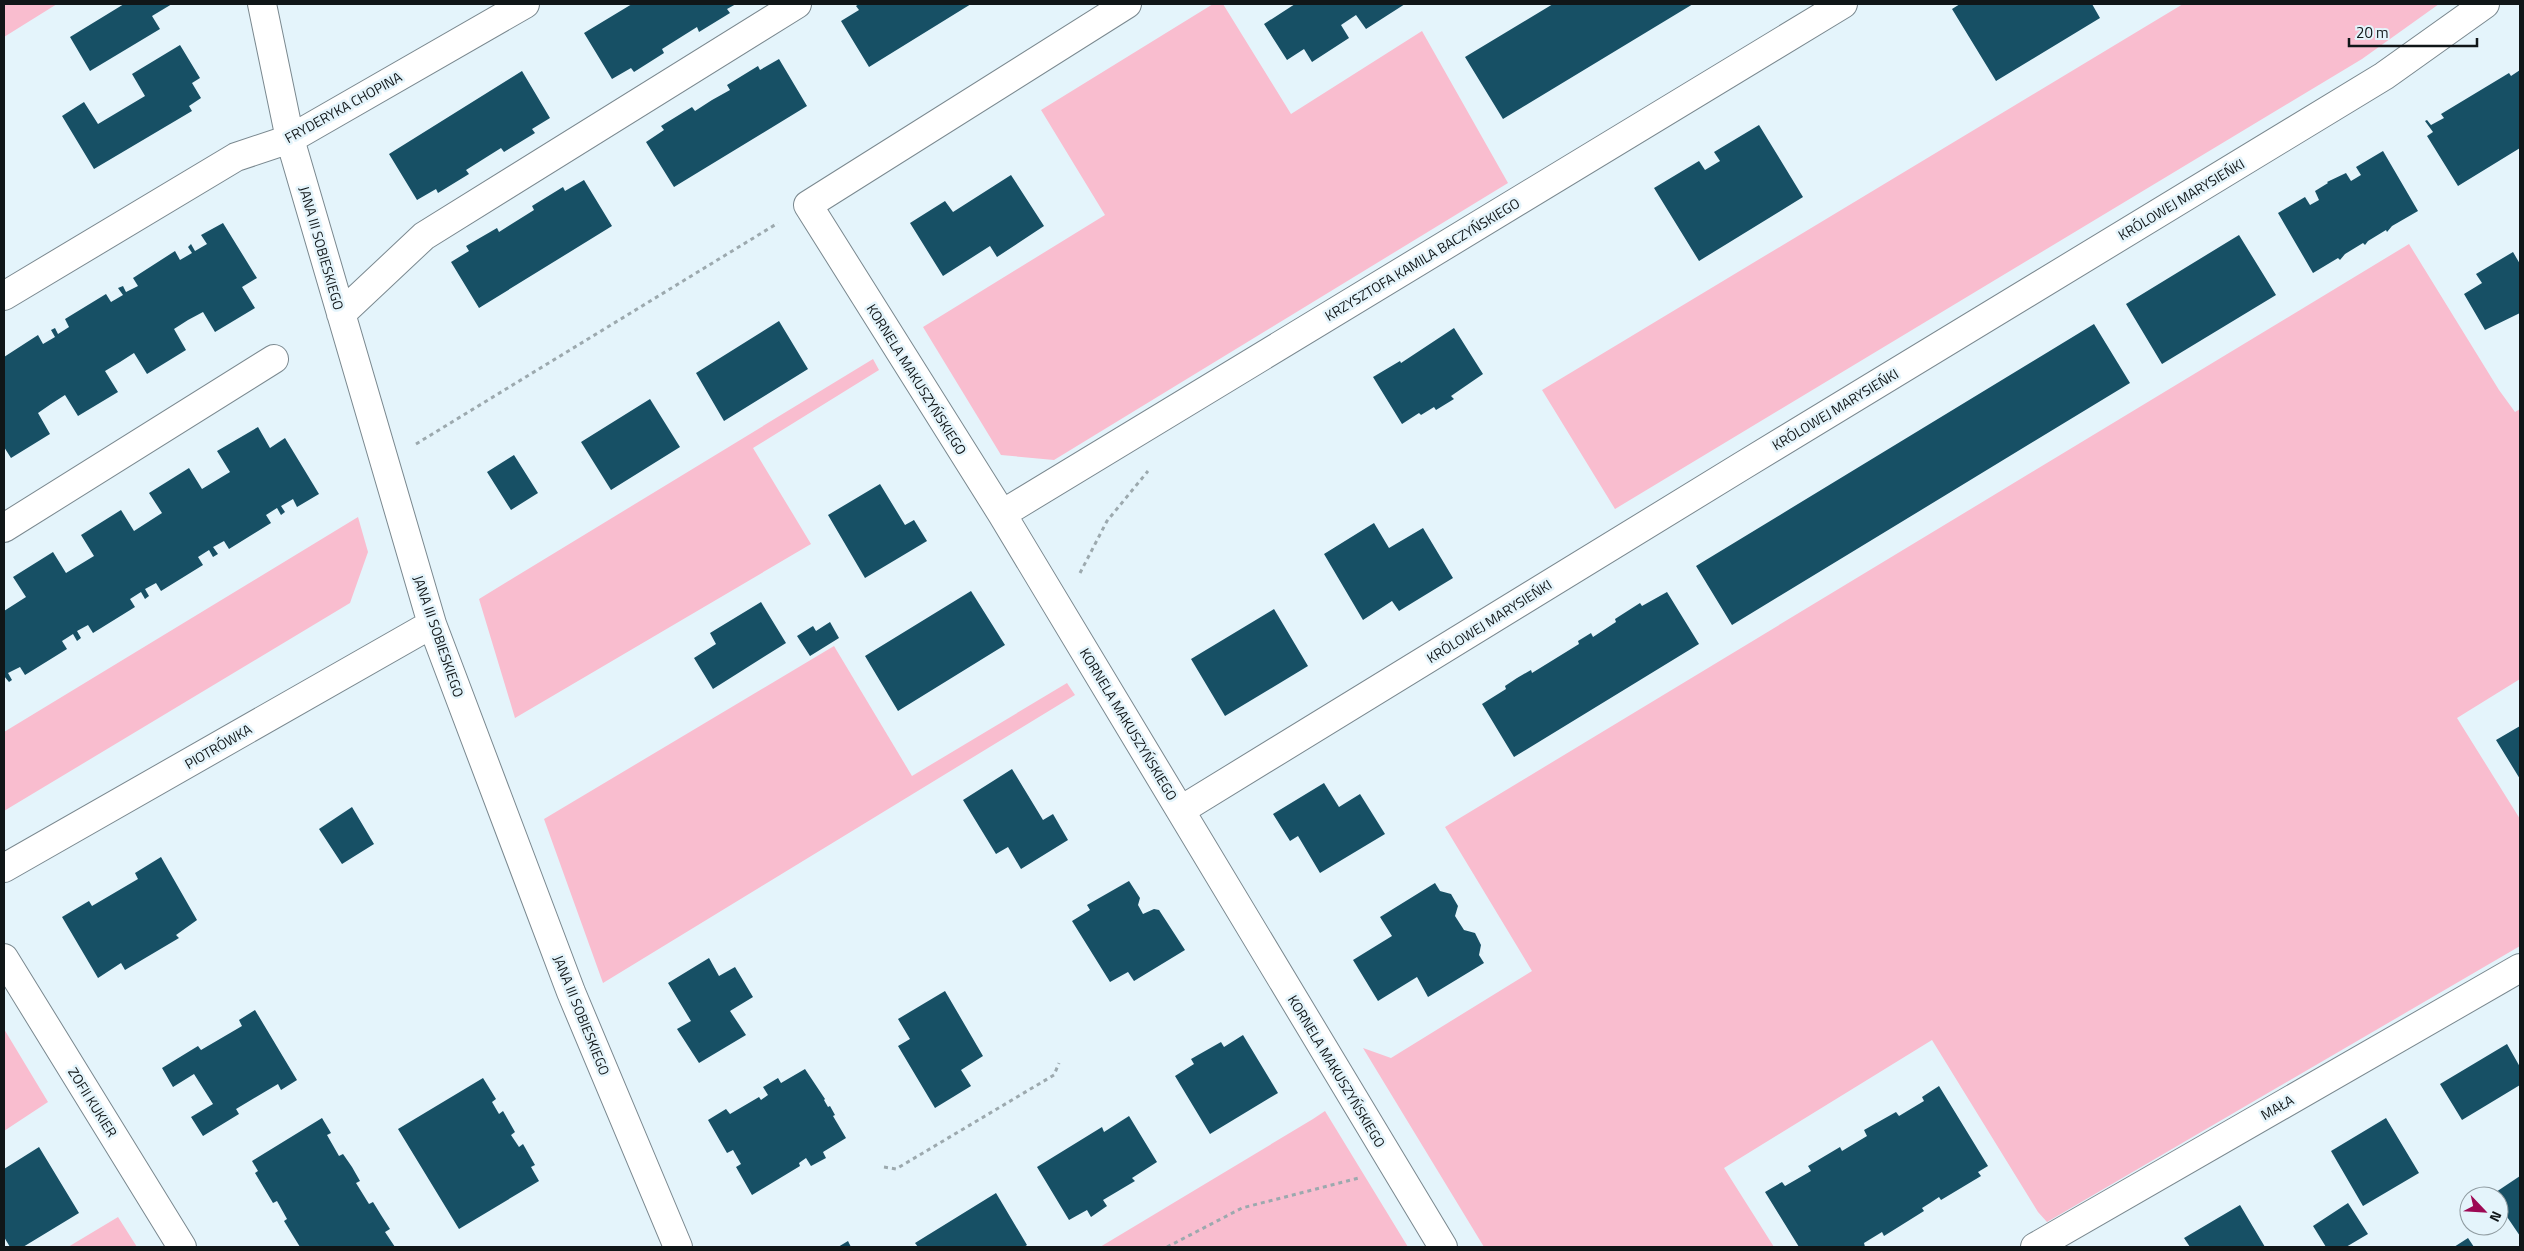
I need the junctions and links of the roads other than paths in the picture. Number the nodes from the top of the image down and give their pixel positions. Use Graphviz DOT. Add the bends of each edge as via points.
graph roads {
  1 [pos="262,4"];
  2 [pos="526,4"];
  3 [pos="797,4"];
  4 [pos="1127,4"];
  5 [pos="1843,4"];
  6 [pos="2486,4"];
  7 [pos="290,139"];
  8 [pos="4,296"];
  9 [pos="342,314"];
  10 [pos="274,358"];
  11 [pos="1002,514"];
  12 [pos="4,528"];
  13 [pos="432,624"];
  14 [pos="1181,810"];
  15 [pos="4,868"];
  16 [pos="4,958"];
  17 [pos="2520,968"];
  18 [pos="182,1247"];
  19 [pos="678,1247"];
  20 [pos="1443,1247"];
  21 [pos="2035,1247"];
  1 -- 7 [label="street, JANA III SOBIESKIEGO"];
  2 -- 7 [label="street, FRYDERYKA CHOPINA"];
  3 -- 9 [label="street" via="424,236"];
  4 -- 11 [label="street, KORNELA MAKUSZYŃSKIEGO" via="808,204"];
  5 -- 11 [label="street, KRZYSZTOFA KAMILA BACZYŃSKIEGO"];
  6 -- 14 [label="street, KRÓLOWEJ MARYSIEŃKI" via="2384,76"];
  7 -- 8 [label="street, FRYDERYKA CHOPINA" via="236,157"];
  7 -- 9 [label="street, JANA III SOBIESKIEGO"];
  9 -- 13 [label="street, JANA III SOBIESKIEGO"];
  10 -- 12 [label="street"];
  11 -- 14 [label="street, KORNELA MAKUSZYŃSKIEGO"];
  13 -- 15 [label="street, PIOTRÓWKA"];
  13 -- 19 [label="street, JANA III SOBIESKIEGO" via="571,992"];
  14 -- 20 [label="street, KORNELA MAKUSZYŃSKIEGO"];
  16 -- 18 [label="street, ZOFII KUKIER"];
  17 -- 21 [label="street, MAŁA"];
}
